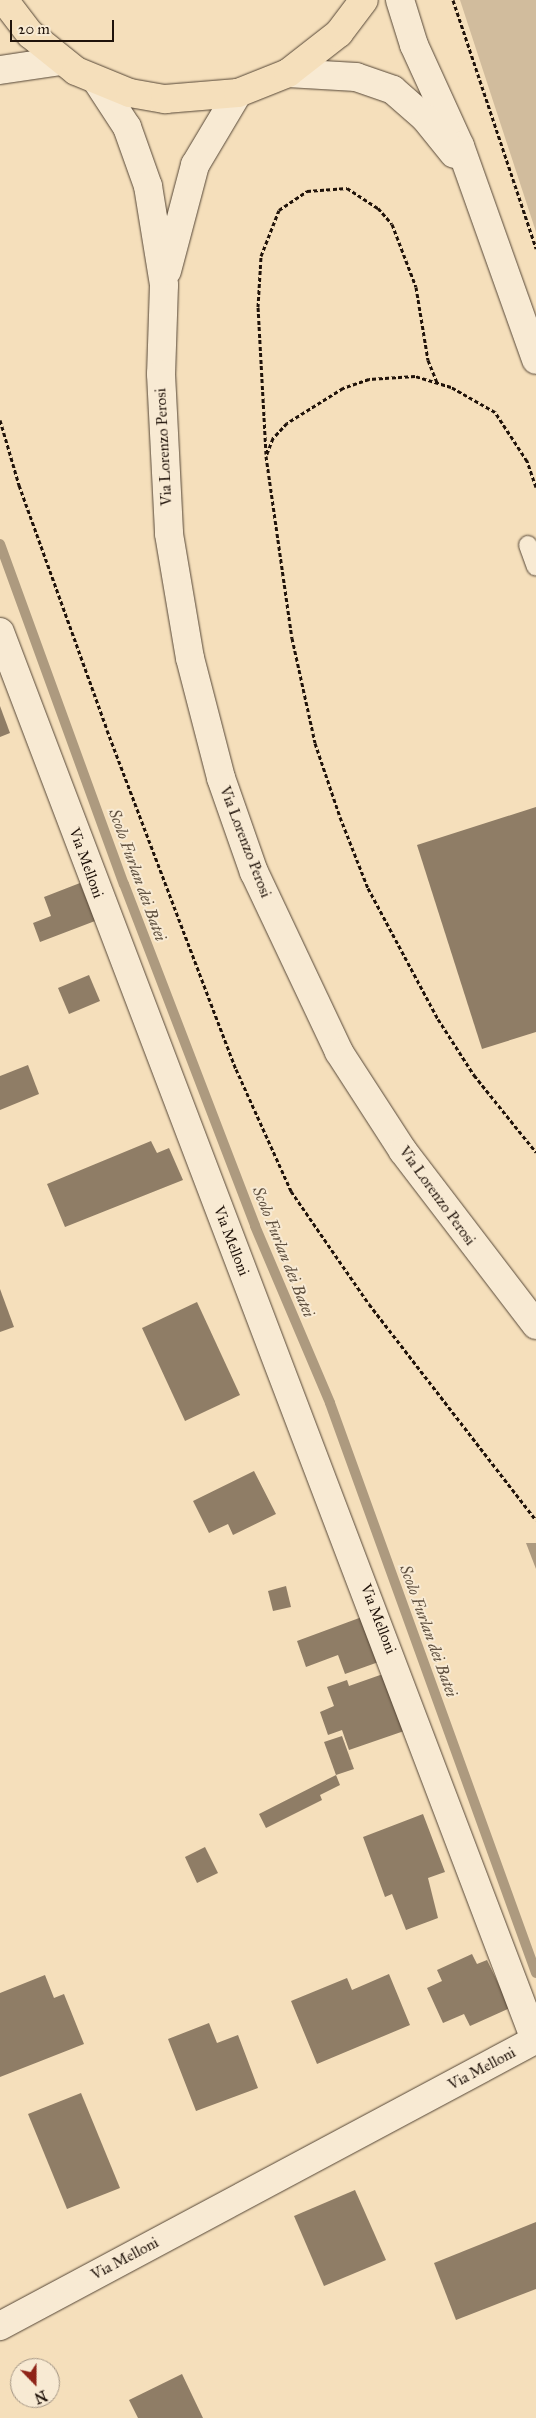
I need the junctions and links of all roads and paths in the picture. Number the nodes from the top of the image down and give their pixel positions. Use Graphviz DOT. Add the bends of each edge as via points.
graph roads {
  1 [pos="4,0"];
  2 [pos="364,0"];
  3 [pos="400,0"];
  4 [pos="453,0"];
  5 [pos="61,61"];
  6 [pos="0,70"];
  7 [pos="288,73"];
  8 [pos="97,82"];
  9 [pos="238,93"];
  10 [pos="467,171"];
  11 [pos="536,248"];
  12 [pos="164,285"];
  13 [pos="536,360"];
  14 [pos="437,382"];
  15 [pos="0,420"];
  16 [pos="266,456"];
  17 [pos="536,487"];
  18 [pos="528,545"];
  19 [pos="536,568"];
  20 [pos="0,632"];
  21 [pos="536,1152"];
  22 [pos="536,1325"];
  23 [pos="536,1520"];
  24 [pos="0,2326"];
  1 -- 5 [label="main road" via="30,34"];
  2 -- 7 [label="main road" via="339,33"];
  3 -- 10 [label="street" via="414,45 450,121"];
  4 -- 11 [label="path"];
  5 -- 6 [label="street"];
  5 -- 8 [label="main road"];
  7 -- 9 [label="main road"];
  7 -- 10 [label="street" via="356,76 392,90 425,118"];
  8 -- 9 [label="main road" via="164,99"];
  8 -- 12 [label="street, Via Lorenzo Perosi" via="115,105 148,186"];
  9 -- 12 [label="street, Via Lorenzo Perosi" via="195,165"];
  10 -- 13 [label="street"];
  12 -- 22 [label="street, Via Lorenzo Perosi" via="161,374 168,534 190,658 221,778 254,872 339,1052 403,1151"];
  14 -- 16 [label="path" via="394,375 343,388 287,423 273,438"];
  14 -- 16 [label="path" via="428,360 416,287 392,224 378,208 347,188 307,191 279,210 260,256 258,308"];
  14 -- 17 [label="path" via="495,412 527,461"];
  15 -- 23 [label="path" via="19,485 107,730 236,1069 291,1191 369,1304"];
  16 -- 21 [label="path" via="292,638 316,743 340,817 368,888 438,1019 474,1075"];
  18 -- 19 [label="lane"];
  20 -- 24 [label="street, Via Melloni" via="535,2040"];
}
